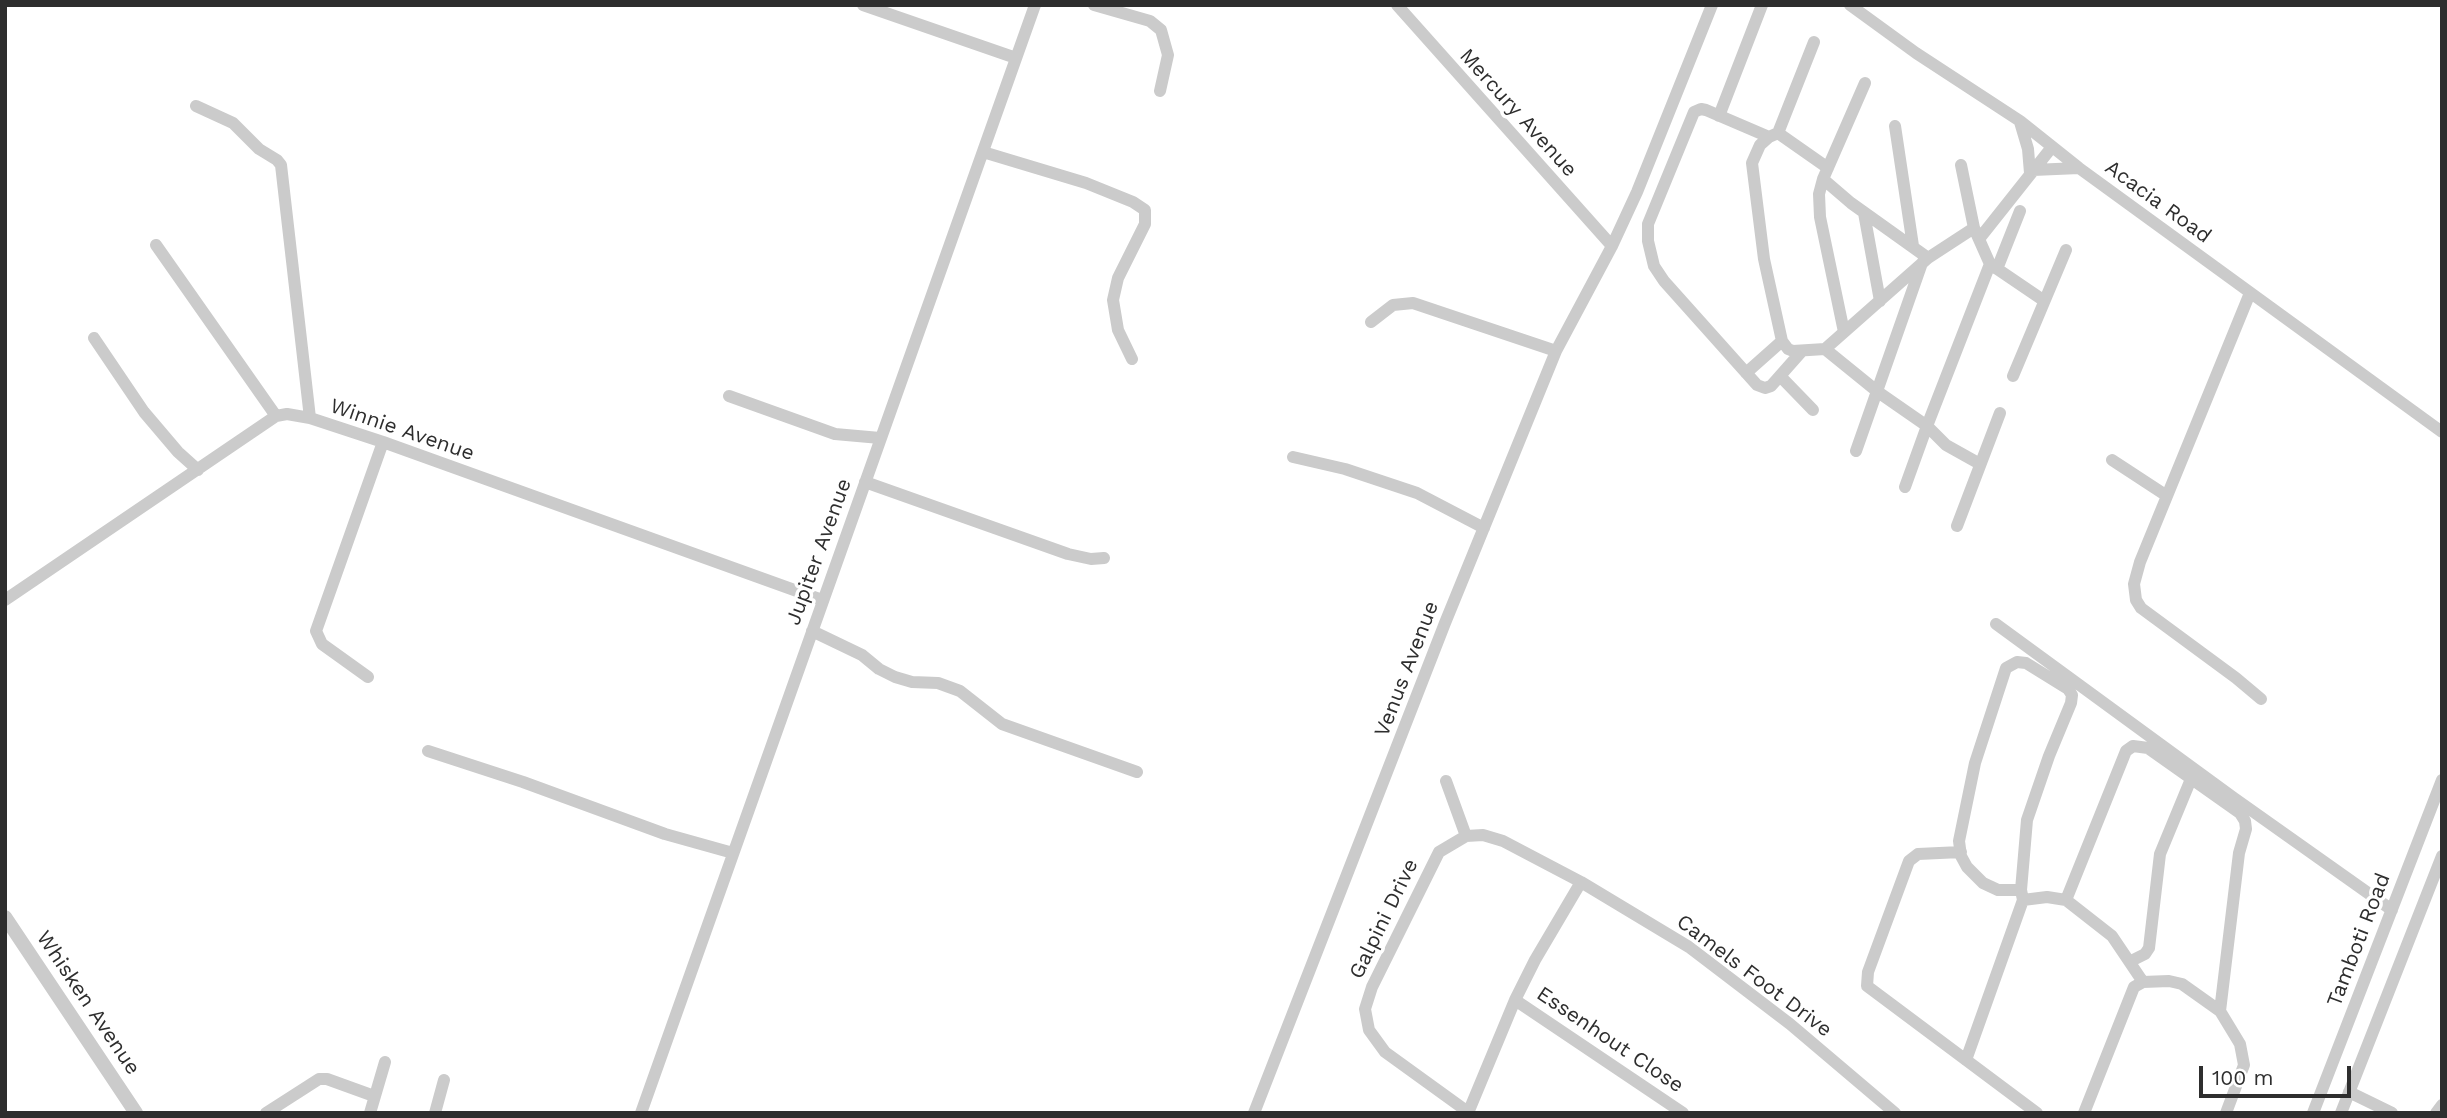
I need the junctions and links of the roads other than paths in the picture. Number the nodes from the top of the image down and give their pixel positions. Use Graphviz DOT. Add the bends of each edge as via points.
graph roads {
  1 [pos="863,5"];
  2 [pos="1035,5"];
  3 [pos="1094,5"];
  4 [pos="1397,5"];
  5 [pos="1712,5"];
  6 [pos="1762,5"];
  7 [pos="1850,5"];
  8 [pos="1814,42"];
  9 [pos="1016,58"];
  10 [pos="1865,83"];
  11 [pos="1160,92"];
  12 [pos="197,106"];
  13 [pos="1719,116"];
  14 [pos="2020,121"];
  15 [pos="1895,126"];
  16 [pos="1773,135"];
  17 [pos="2052,148"];
  18 [pos="983,152"];
  19 [pos="1961,165"];
  20 [pos="2079,168"];
  21 [pos="2031,171"];
  22 [pos="1825,173"];
  23 [pos="2020,211"];
  24 [pos="1864,213"];
  25 [pos="1976,234"];
  26 [pos="156,245"];
  27 [pos="1612,246"];
  28 [pos="1913,246"];
  29 [pos="2066,250"];
  30 [pos="1925,260"];
  31 [pos="1994,266"];
  32 [pos="2249,293"];
  33 [pos="2043,300"];
  34 [pos="1880,301"];
  35 [pos="1371,322"];
  36 [pos="1844,332"];
  37 [pos="94,338"];
  38 [pos="1782,341"];
  39 [pos="1825,349"];
  40 [pos="1556,351"];
  41 [pos="1802,351"];
  42 [pos="1132,359"];
  43 [pos="1746,373"];
  44 [pos="1782,376"];
  45 [pos="2013,376"];
  46 [pos="1878,392"];
  47 [pos="729,396"];
  48 [pos="1813,410"];
  49 [pos="2000,413"];
  50 [pos="276,416"];
  51 [pos="310,418"];
  52 [pos="1927,426"];
  53 [pos="2442,432"];
  54 [pos="880,438"];
  55 [pos="383,442"];
  56 [pos="1856,452"];
  57 [pos="1293,457"];
  58 [pos="2112,460"];
  59 [pos="1980,464"];
  60 [pos="198,470"];
  61 [pos="865,482"];
  62 [pos="1905,488"];
  63 [pos="2167,496"];
  64 [pos="1957,526"];
  65 [pos="1484,528"];
  66 [pos="1104,558"];
  67 [pos="5,600"];
  68 [pos="822,600"];
  69 [pos="1996,624"];
  70 [pos="812,631"];
  71 [pos="368,677"];
  72 [pos="2261,699"];
  73 [pos="428,751"];
  74 [pos="1137,772"];
  75 [pos="2191,779"];
  76 [pos="2442,780"];
  77 [pos="1446,781"];
  78 [pos="1466,836"];
  79 [pos="1961,852"];
  80 [pos="733,853"];
  81 [pos="2442,856"];
  82 [pos="1581,882"];
  83 [pos="2022,895"];
  84 [pos="2066,900"];
  85 [pos="2392,910"];
  86 [pos="7,923"];
  87 [pos="2131,961"];
  88 [pos="2143,982"];
  89 [pos="1515,1000"];
  90 [pos="2220,1012"];
  91 [pos="1966,1060"];
  92 [pos="385,1062"];
  93 [pos="444,1080"];
  94 [pos="2349,1092"];
  95 [pos="374,1096"];
  96 [pos="2442,1105"];
  97 [pos="136,1113"];
  98 [pos="266,1113"];
  99 [pos="370,1113"];
  100 [pos="435,1113"];
  101 [pos="641,1113"];
  102 [pos="1254,1113"];
  103 [pos="1468,1113"];
  104 [pos="1683,1113"];
  105 [pos="1895,1113"];
  106 [pos="2038,1113"];
  107 [pos="2084,1113"];
  108 [pos="2226,1113"];
  109 [pos="2313,1113"];
  110 [pos="2341,1113"];
  111 [pos="2392,1113"];
  112 [pos="2436,1113"];
  1 -- 9 [label="street"];
  2 -- 9 [label="street, Jupiter Avenue"];
  3 -- 11 [label="street" via="1150,21 1161,30 1168,55"];
  4 -- 27 [label="street, Mercury Avenue"];
  5 -- 27 [label="street, Venus Avenue"];
  6 -- 13 [label="street"];
  7 -- 14 [label="street, Acacia Road"];
  8 -- 16 [label="street"];
  9 -- 18 [label="street, Jupiter Avenue"];
  10 -- 22 [label="street"];
  12 -- 51 [label="street" via="233,123 281,165"];
  13 -- 16 [label="street"];
  13 -- 43 [label="street" via="1701,109 1692,114 1648,224 1648,241 1654,266 1664,281"];
  14 -- 17 [label="street, Acacia Road"];
  14 -- 21 [label="street"];
  15 -- 28 [label="street"];
  16 -- 22 [label="street"];
  16 -- 38 [label="street" via="1753,156 1752,172"];
  17 -- 20 [label="street, Acacia Road"];
  17 -- 21 [label="street"];
  18 -- 42 [label="street" via="1086,183 1146,210 1145,224 1118,278 1113,300 1118,330"];
  18 -- 54 [label="street, Jupiter Avenue"];
  19 -- 25 [label="street"];
  20 -- 21 [label="street"];
  20 -- 32 [label="street, Acacia Road"];
  21 -- 25 [label="street"];
  22 -- 24 [label="street"];
  22 -- 36 [label="street" via="1819,218"];
  23 -- 31 [label="street"];
  24 -- 28 [label="street"];
  24 -- 34 [label="street"];
  25 -- 30 [label="street"];
  25 -- 31 [label="street"];
  26 -- 50 [label="street"];
  27 -- 40 [label="street, Venus Avenue"];
  28 -- 30 [label="street"];
  29 -- 33 [label="street"];
  30 -- 34 [label="street"];
  30 -- 46 [label="street"];
  31 -- 33 [label="street"];
  31 -- 52 [label="street"];
  32 -- 53 [label="street, Acacia Road"];
  32 -- 63 [label="street"];
  33 -- 45 [label="street"];
  34 -- 36 [label="street"];
  35 -- 40 [label="street" via="1393,304 1413,303"];
  36 -- 39 [label="street"];
  37 -- 60 [label="street" via="144,412"];
  38 -- 41 [label="street" via="1791,350"];
  38 -- 43 [label="street"];
  39 -- 41 [label="street"];
  39 -- 46 [label="street"];
  40 -- 65 [label="street, Venus Avenue"];
  41 -- 44 [label="street"];
  43 -- 44 [label="street" via="1766,388"];
  44 -- 48 [label="street"];
  46 -- 52 [label="street"];
  46 -- 56 [label="street"];
  47 -- 54 [label="street" via="835,434"];
  49 -- 59 [label="street"];
  50 -- 51 [label="street, Winnie Avenue"];
  50 -- 60 [label="street"];
  51 -- 55 [label="street, Winnie Avenue"];
  52 -- 59 [label="street" via="1946,445"];
  52 -- 62 [label="street"];
  54 -- 61 [label="street, Jupiter Avenue"];
  55 -- 68 [label="street, Winnie Avenue"];
  55 -- 71 [label="street" via="316,631 323,645"];
  57 -- 65 [label="street" via="1417,493"];
  58 -- 63 [label="street"];
  59 -- 64 [label="street"];
  60 -- 67 [label="street"];
  61 -- 66 [label="street" via="1068,554"];
  61 -- 68 [label="street, Jupiter Avenue"];
  63 -- 72 [label="street" via="2140,562 2134,584 2136,600"];
  65 -- 102 [label="street, Venus Avenue"];
  68 -- 70 [label="street, Jupiter Avenue"];
  69 -- 85 [label="street"];
  70 -- 74 [label="street" via="901,679 960,691 1002,724"];
  70 -- 80 [label="street, Jupiter Avenue"];
  73 -- 80 [label="street" via="665,834"];
  75 -- 84 [label="street" via="2148,748 2129,748"];
  75 -- 87 [label="street" via="2160,855 2149,948"];
  75 -- 90 [label="street" via="2240,813 2246,824"];
  76 -- 85 [label="street, Tamboti Road"];
  77 -- 78 [label="street"];
  78 -- 82 [label="street" via="1503,841"];
  78 -- 103 [label="street, Galpini Drive" via="1435,858 1371,987 1365,1009 1369,1030 1385,1052"];
  79 -- 83 [label="street" via="1967,867 1983,883"];
  79 -- 83 [label="street" via="1959,841 1975,763 2006,668 2014,662 2026,663 2072,695 2027,820"];
  79 -- 91 [label="street" via="1918,854 1909,861 1866,979 1873,992"];
  80 -- 101 [label="street, Jupiter Avenue"];
  81 -- 94 [label="street"];
  82 -- 89 [label="street"];
  82 -- 105 [label="street, Camels Foot Drive" via="1689,947"];
  83 -- 84 [label="street"];
  83 -- 91 [label="street"];
  84 -- 87 [label="street" via="2112,936"];
  85 -- 109 [label="street, Tamboti Road"];
  86 -- 97 [label="street, Whisken Avenue"];
  87 -- 88 [label="street"];
  88 -- 90 [label="street" via="2178,982"];
  88 -- 107 [label="street" via="2131,993"];
  89 -- 103 [label="street"];
  89 -- 104 [label="street, Essenhout Close"];
  90 -- 108 [label="street" via="2245,1059"];
  91 -- 106 [label="street"];
  92 -- 95 [label="street"];
  93 -- 100 [label="street"];
  94 -- 110 [label="street"];
  94 -- 111 [label="street"];
  95 -- 98 [label="street" via="319,1079"];
  95 -- 99 [label="street"];
  96 -- 112 [label="street"];
}
